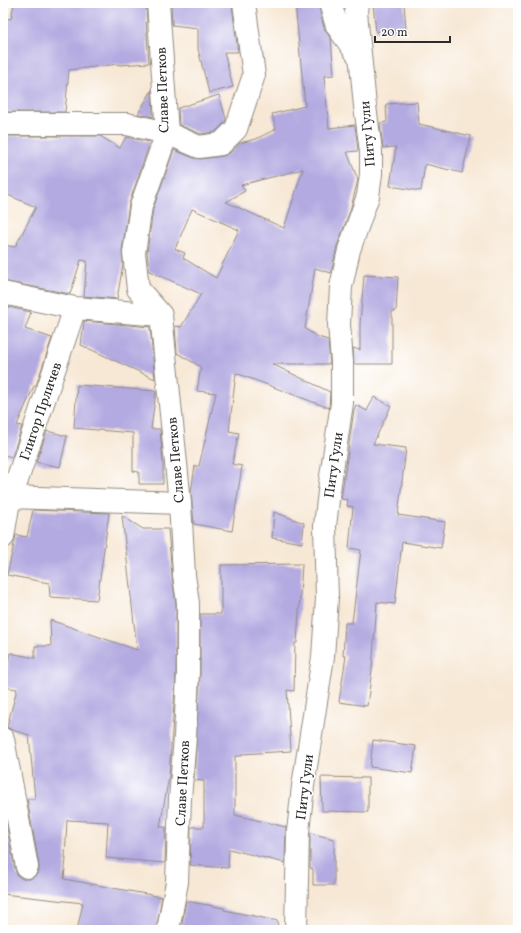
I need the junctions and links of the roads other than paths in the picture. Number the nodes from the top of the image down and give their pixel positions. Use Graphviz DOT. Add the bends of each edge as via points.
graph roads {
  1 [pos="158,3"];
  2 [pos="244,3"];
  3 [pos="330,3"];
  4 [pos="357,3"];
  5 [pos="360,58"];
  6 [pos="3,124"];
  7 [pos="167,133"];
  8 [pos="3,294"];
  9 [pos="75,308"];
  10 [pos="161,315"];
  11 [pos="11,497"];
  12 [pos="180,502"];
  13 [pos="3,537"];
  14 [pos="3,739"];
  15 [pos="27,867"];
  16 [pos="168,930"];
  17 [pos="296,930"];
  1 -- 7 [label="street, Славе Петков"];
  2 -- 7 [label="street" via="254,75 236,129 221,144 199,147"];
  3 -- 5 [label="street" via="337,26"];
  4 -- 5 [label="street, Питу Гули"];
  5 -- 17 [label="street, Питу Гули" via="371,151 371,174 368,196 349,250 342,287 339,324 342,403 325,526 327,606 323,657 302,786 298,832"];
  6 -- 7 [label="street" via="127,124"];
  7 -- 10 [label="street, Славе Петков" via="141,206 134,253 138,289"];
  8 -- 9 [label="street"];
  9 -- 10 [label="street"];
  9 -- 11 [label="street, Глигор Прличев"];
  10 -- 12 [label="street, Славе Петков"];
  11 -- 12 [label="street"];
  11 -- 13 [label="street, Глигор Прличев"];
  12 -- 16 [label="street, Славе Петков" via="188,603 188,673 177,882"];
  14 -- 15 [label="street"];
}
